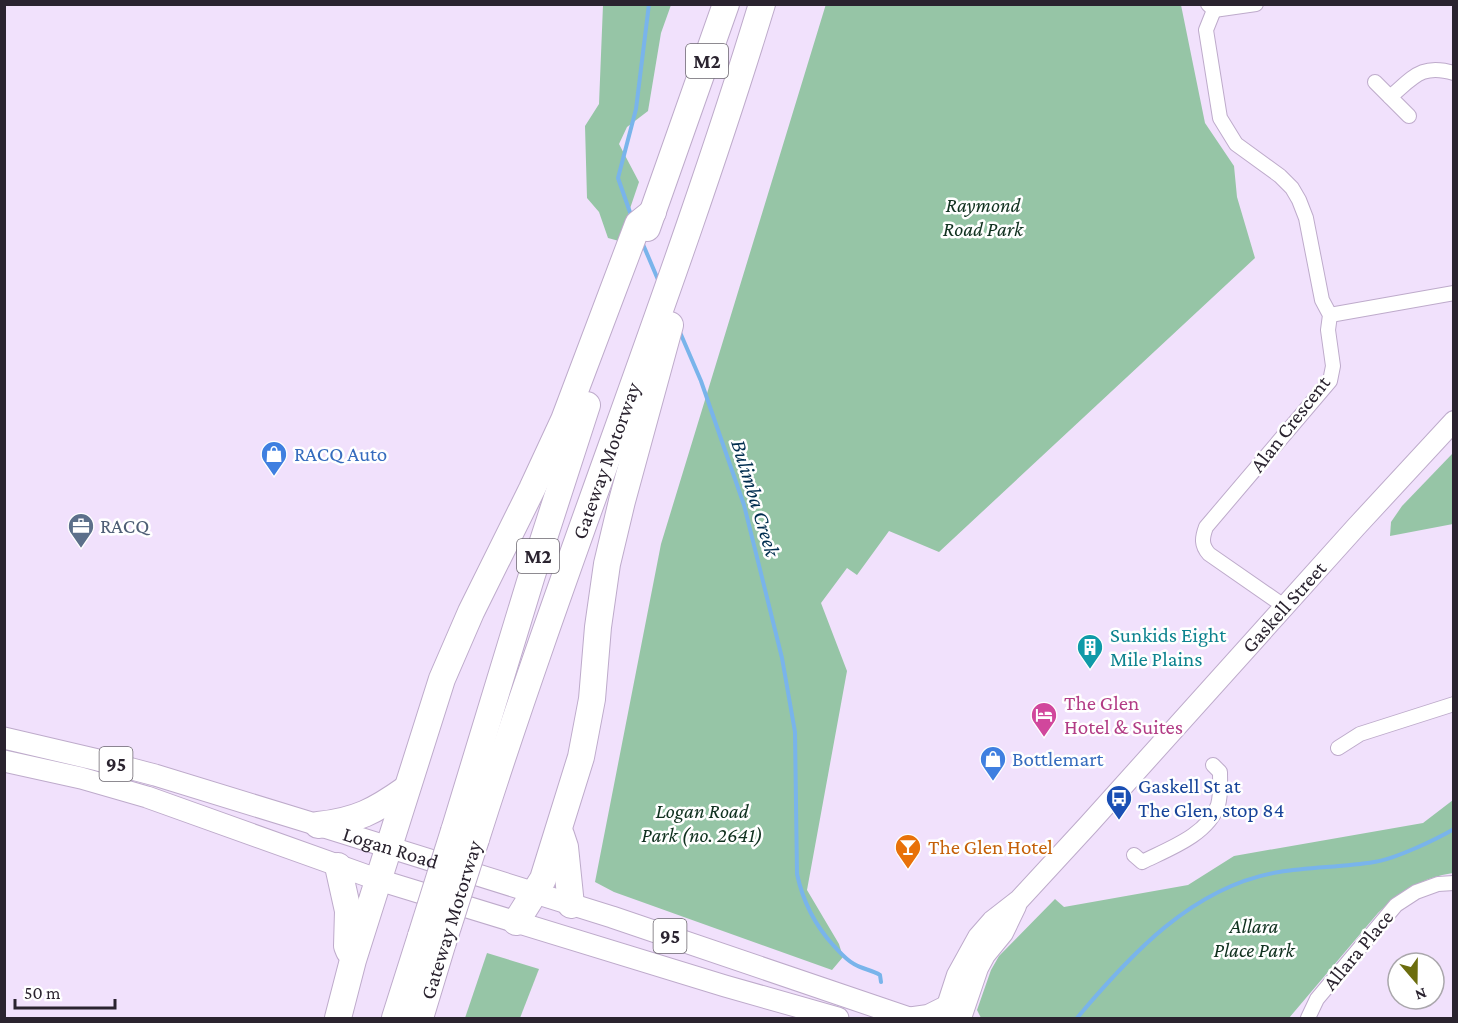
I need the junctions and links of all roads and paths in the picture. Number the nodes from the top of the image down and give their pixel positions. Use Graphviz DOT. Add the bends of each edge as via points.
graph roads {
  1 [pos="726,4"];
  2 [pos="762,4"];
  3 [pos="1256,4"];
  4 [pos="1211,7"];
  5 [pos="1454,73"];
  6 [pos="1375,82"];
  7 [pos="1390,97"];
  8 [pos="1409,116"];
  9 [pos="624,276"];
  10 [pos="1454,292"];
  11 [pos="1330,315"];
  12 [pos="662,325"];
  13 [pos="1454,421"];
  14 [pos="1284,606"];
  15 [pos="1454,704"];
  16 [pos="4,738"];
  17 [pos="1338,748"];
  18 [pos="4,761"];
  19 [pos="1213,765"];
  20 [pos="406,789"];
  21 [pos="318,825"];
  22 [pos="559,829"];
  23 [pos="465,835"];
  24 [pos="389,848"];
  25 [pos="1134,855"];
  26 [pos="338,866"];
  27 [pos="379,880"];
  28 [pos="1454,883"];
  29 [pos="535,893"];
  30 [pos="571,905"];
  31 [pos="516,922"];
  32 [pos="432,939"];
  33 [pos="353,960"];
  34 [pos="950,1014"];
  35 [pos="338,1018"];
  36 [pos="395,1018"];
  37 [pos="420,1018"];
  38 [pos="838,1018"];
  39 [pos="908,1018"];
  40 [pos="1308,1018"];
  1 -- 9 [label="highway, Gateway Motorway / M2" via="657,202"];
  2 -- 12 [label="highway, Gateway Motorway / M2" via="676,262"];
  3 -- 4 [label="street"];
  4 -- 11 [label="street, Alan Crescent" via="1206,30 1220,118 1236,144 1280,176 1299,200 1322,300"];
  5 -- 7 [label="street" via="1429,69"];
  6 -- 7 [label="street"];
  7 -- 8 [label="street"];
  9 -- 20 [label="highway" via="564,420 451,658"];
  9 -- 23 [label="highway, Gateway Motorway / M2" via="566,466"];
  10 -- 11 [label="street"];
  11 -- 14 [label="street, Alan Crescent" via="1330,381 1206,527 1202,538 1209,554"];
  12 -- 22 [label="highway" via="607,564 588,725"];
  12 -- 23 [label="highway, Gateway Motorway / M2"];
  13 -- 14 [label="street, Gaskell Street"];
  14 -- 34 [label="street, Gaskell Street" via="1019,900 1003,933"];
  15 -- 17 [label="street" via="1360,734"];
  16 -- 21 [label="main road, Logan Road / 95" via="155,775"];
  18 -- 26 [label="main road, Logan Road / 95" via="147,797"];
  19 -- 25 [label="street" via="1220,772 1215,813 1191,838 1142,862"];
  20 -- 21 [label="highway" via="361,817"];
  20 -- 24 [label="highway"];
  21 -- 24 [label="main road, Logan Road / 95"];
  22 -- 29 [label="highway"];
  22 -- 30 [label="highway" via="565,847"];
  23 -- 32 [label="highway, Gateway Motorway / M2, bridge"];
  24 -- 27 [label="highway"];
  24 -- 29 [label="main road, Logan Road / 95"];
  26 -- 27 [label="main road, Logan Road / 95"];
  26 -- 33 [label="highway" via="348,911 347,946"];
  27 -- 31 [label="main road, Logan Road / 95"];
  27 -- 33 [label="highway"];
  28 -- 40 [label="street, Allara Place" via="1416,892 1396,905 1317,999"];
  29 -- 30 [label="main road, Logan Road / 95"];
  29 -- 31 [label="highway"];
  30 -- 39 [label="main road, Logan Road / 95"];
  31 -- 38 [label="main road, Logan Road / 95"];
  32 -- 36 [label="highway, Gateway Motorway / M2"];
  32 -- 37 [label="highway, Gateway Motorway / M2"];
  33 -- 35 [label="highway"];
  34 -- 39 [label="street"];
}
